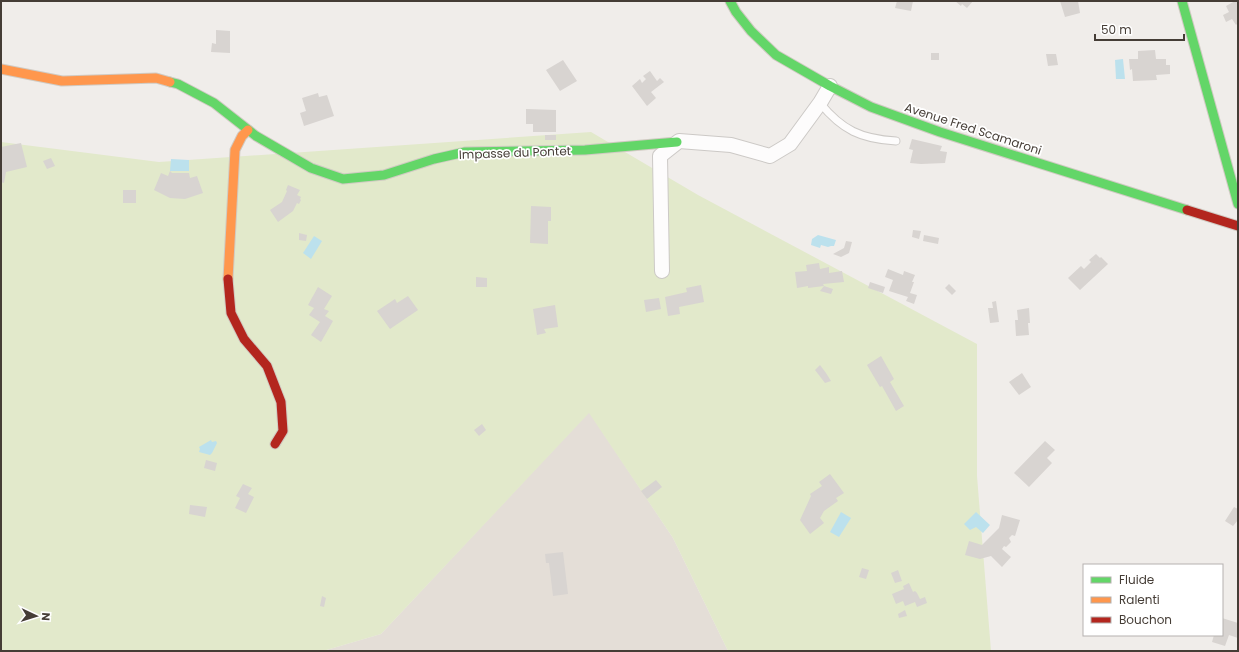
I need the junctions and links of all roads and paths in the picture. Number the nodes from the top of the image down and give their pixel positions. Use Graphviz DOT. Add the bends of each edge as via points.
graph roads {
  1 [pos="730,1"];
  2 [pos="1182,1"];
  3 [pos="1,69"];
  4 [pos="830,86"];
  5 [pos="820,103"];
  6 [pos="248,130"];
  7 [pos="896,141"];
  8 [pos="677,142"];
  9 [pos="1238,204"];
  10 [pos="1238,218"];
  11 [pos="1238,226"];
  12 [pos="662,271"];
  13 [pos="275,444"];
  1 -- 4 [label="street, Avenue Fred Scamaroni" via="752,31 776,55"];
  2 -- 9 [label="street"];
  3 -- 6 [label="street, Impasse du Pontet" via="62,82 156,78 178,84 214,103"];
  4 -- 5 [label="street, Impasse du Pontet"];
  4 -- 11 [label="street, Avenue Fred Scamaroni" via="870,107 940,132"];
  5 -- 7 [label="lane" via="851,132 880,140"];
  5 -- 8 [label="street, Impasse du Pontet" via="790,144 770,156 731,144"];
  6 -- 8 [label="street, Impasse du Pontet" via="311,168 344,178 384,175 465,152 585,150"];
  6 -- 13 [label="street" via="235,150 228,286 231,313 244,339 268,366 281,402 283,431"];
  8 -- 12 [label="street" via="660,156"];
  10 -- 11 [label="street"];
}
